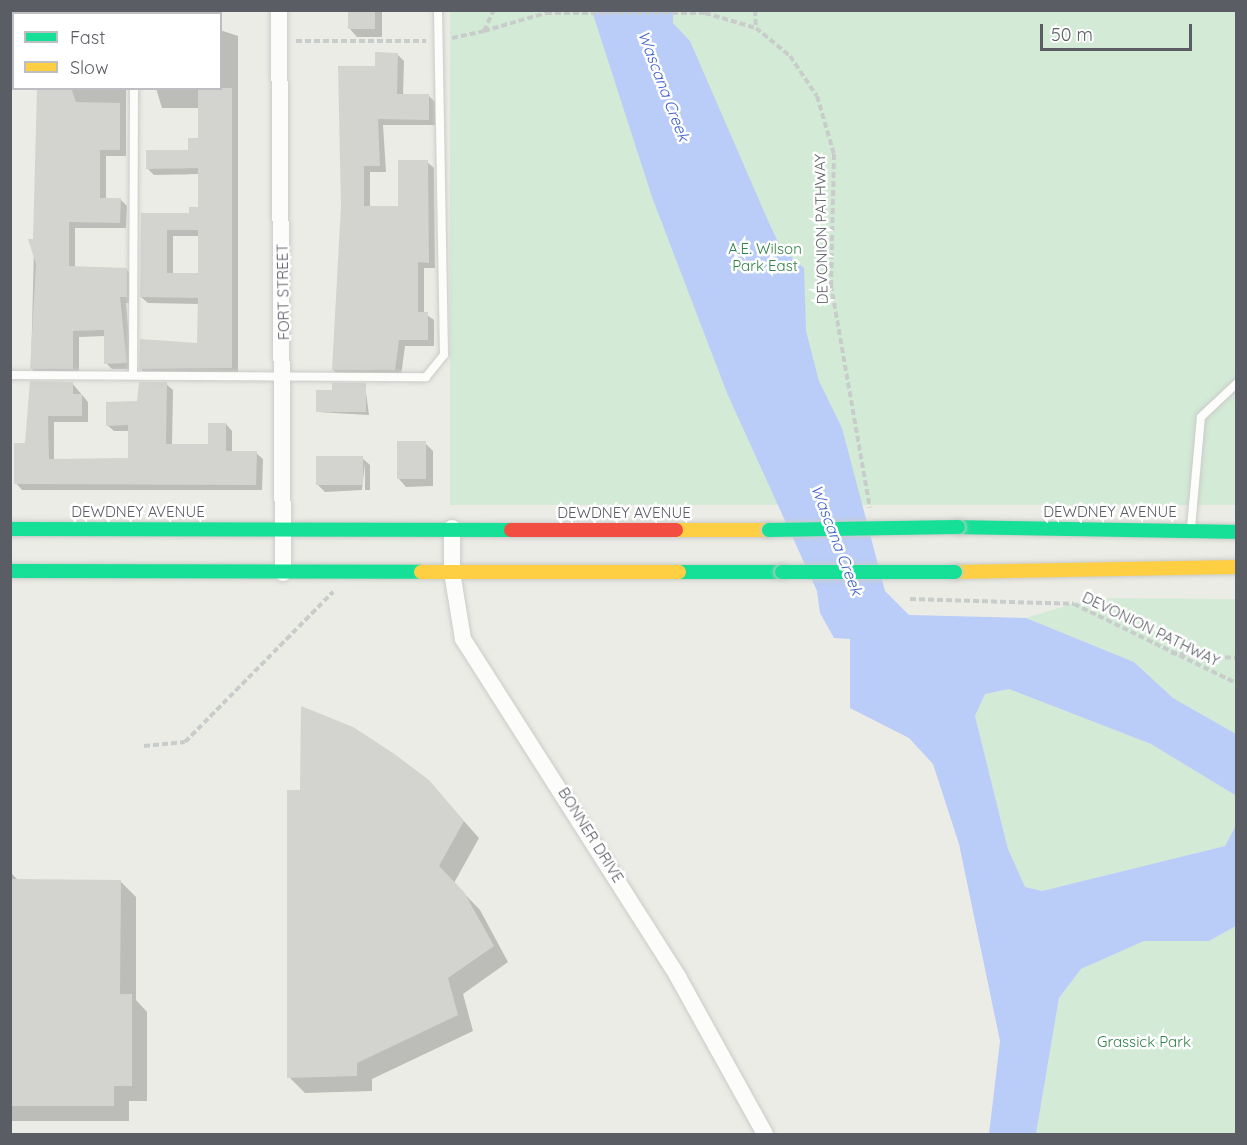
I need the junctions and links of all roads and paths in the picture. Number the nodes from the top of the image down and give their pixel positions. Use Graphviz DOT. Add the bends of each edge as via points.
graph roads {
  1 [pos="279,10"];
  2 [pos="438,10"];
  3 [pos="494,10"];
  4 [pos="755,10"];
  5 [pos="706,11"];
  6 [pos="545,12"];
  7 [pos="756,28"];
  8 [pos="484,31"];
  9 [pos="438,40"];
  10 [pos="280,41"];
  11 [pos="134,90"];
  12 [pos="10,375"];
  13 [pos="133,375"];
  14 [pos="284,376"];
  15 [pos="1236,384"];
  16 [pos="870,508"];
  17 [pos="283,527"];
  18 [pos="452,528"];
  19 [pos="10,529"];
  20 [pos="1191,529"];
  21 [pos="1236,532"];
  22 [pos="1236,567"];
  23 [pos="10,571"];
  24 [pos="283,573"];
  25 [pos="452,573"];
  26 [pos="338,588"];
  27 [pos="910,599"];
  28 [pos="1168,652"];
  29 [pos="1236,658"];
  30 [pos="1236,683"];
  31 [pos="144,746"];
  32 [pos="765,1134"];
  1 -- 10 [label="street, FORT STREET"];
  2 -- 9 [label="lane"];
  3 -- 8 [label="path"];
  4 -- 7 [label="path"];
  5 -- 6 [label="path, DEVONION PATHWAY"];
  5 -- 7 [label="path, DEVONION PATHWAY"];
  6 -- 8 [label="path, DEVONION PATHWAY"];
  7 -- 16 [label="path, DEVONION PATHWAY" via="773,39 806,78 834,154 832,295"];
  8 -- 9 [label="path, DEVONION PATHWAY"];
  9 -- 10 [label="path, DEVONION PATHWAY"];
  9 -- 14 [label="lane" via="444,356 426,377"];
  10 -- 14 [label="street, FORT STREET"];
  11 -- 13 [label="lane"];
  12 -- 13 [label="lane"];
  13 -- 14 [label="lane"];
  14 -- 17 [label="street, FORT STREET"];
  15 -- 20 [label="lane" via="1201,417"];
  17 -- 18 [label="main road, DEWDNEY AVENUE"];
  17 -- 19 [label="main road, DEWDNEY AVENUE"];
  17 -- 24 [label="street, FORT STREET"];
  18 -- 20 [label="main road, DEWDNEY AVENUE, bridge"];
  18 -- 25 [label="street, BONNER DRIVE"];
  20 -- 21 [label="main road, DEWDNEY AVENUE"];
  22 -- 25 [label="main road, bridge"];
  23 -- 24 [label="main road"];
  24 -- 25 [label="main road"];
  25 -- 32 [label="street, BONNER DRIVE" via="463,639 660,947"];
  26 -- 31 [label="path" via="185,742"];
  27 -- 28 [label="path, DEVONION PATHWAY" via="1074,604"];
  28 -- 29 [label="path"];
  28 -- 30 [label="path, DEVONION PATHWAY"];
}
